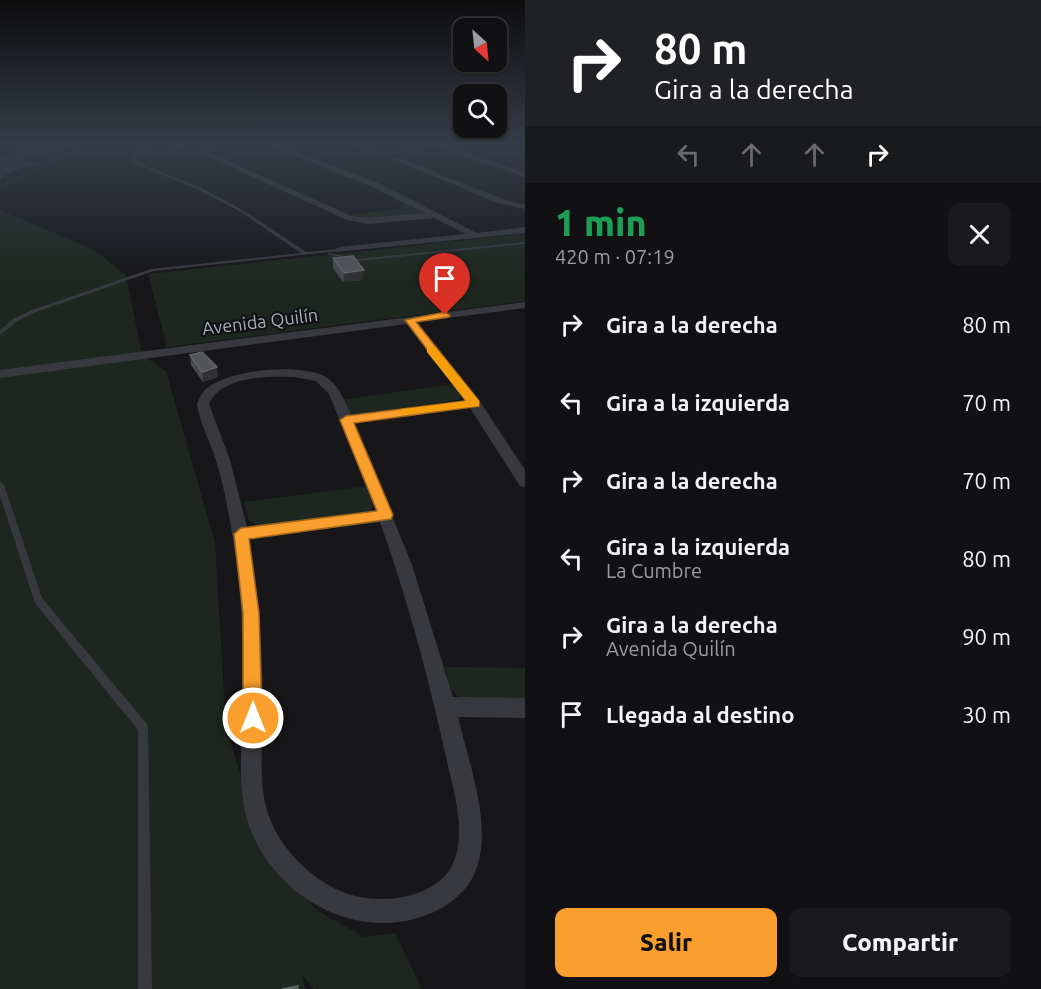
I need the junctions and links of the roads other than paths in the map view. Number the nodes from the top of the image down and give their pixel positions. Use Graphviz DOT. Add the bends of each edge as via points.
graph roads {
  1 [pos="198,188"];
  2 [pos="287,188"];
  3 [pos="382,188"];
  4 [pos="470,188"];
  5 [pos="525,201"];
  6 [pos="504,203"];
  7 [pos="525,207"];
  8 [pos="435,215"];
  9 [pos="525,230"];
  10 [pos="473,236"];
  11 [pos="525,243"];
  12 [pos="339,250"];
  13 [pos="322,252"];
  14 [pos="306,254"];
  15 [pos="525,304"];
  16 [pos="405,321"];
  17 [pos="0,333"];
  18 [pos="0,374"];
  19 [pos="474,403"];
  20 [pos="346,420"];
  21 [pos="525,482"];
  22 [pos="0,485"];
  23 [pos="386,515"];
  24 [pos="241,534"];
  25 [pos="446,707"];
  26 [pos="525,708"];
  27 [pos="145,989"];
  1 -- 14 [label="lane" via="242,211"];
  2 -- 8 [label="street" via="350,218 368,221"];
  3 -- 8 [label="street"];
  4 -- 6 [label="street"];
  5 -- 6 [label="street"];
  6 -- 7 [label="street"];
  8 -- 10 [label="street"];
  9 -- 10 [label="street"];
  10 -- 12 [label="street"];
  11 -- 13 [label="lane" via="358,260"];
  12 -- 13 [label="lane"];
  13 -- 14 [label="lane"];
  14 -- 17 [label="lane" via="144,272 34,311"];
  15 -- 16 [label="street, Avenida Quilín"];
  16 -- 18 [label="street, Avenida Quilín"];
  16 -- 19 [label="street" via="416,340 432,352"];
  19 -- 20 [label="street"];
  19 -- 21 [label="street"];
  20 -- 23 [label="street"];
  20 -- 24 [label="street" via="330,385 308,374 249,377 208,392 203,408 223,461"];
  22 -- 27 [label="lane" via="38,600 143,728"];
  23 -- 24 [label="street"];
  23 -- 25 [label="street" via="417,602"];
  24 -- 25 [label="street" via="251,613 255,812 277,853 316,891 348,907 384,913 434,900 456,882 468,858 470,835"];
  25 -- 26 [label="street"];
}
